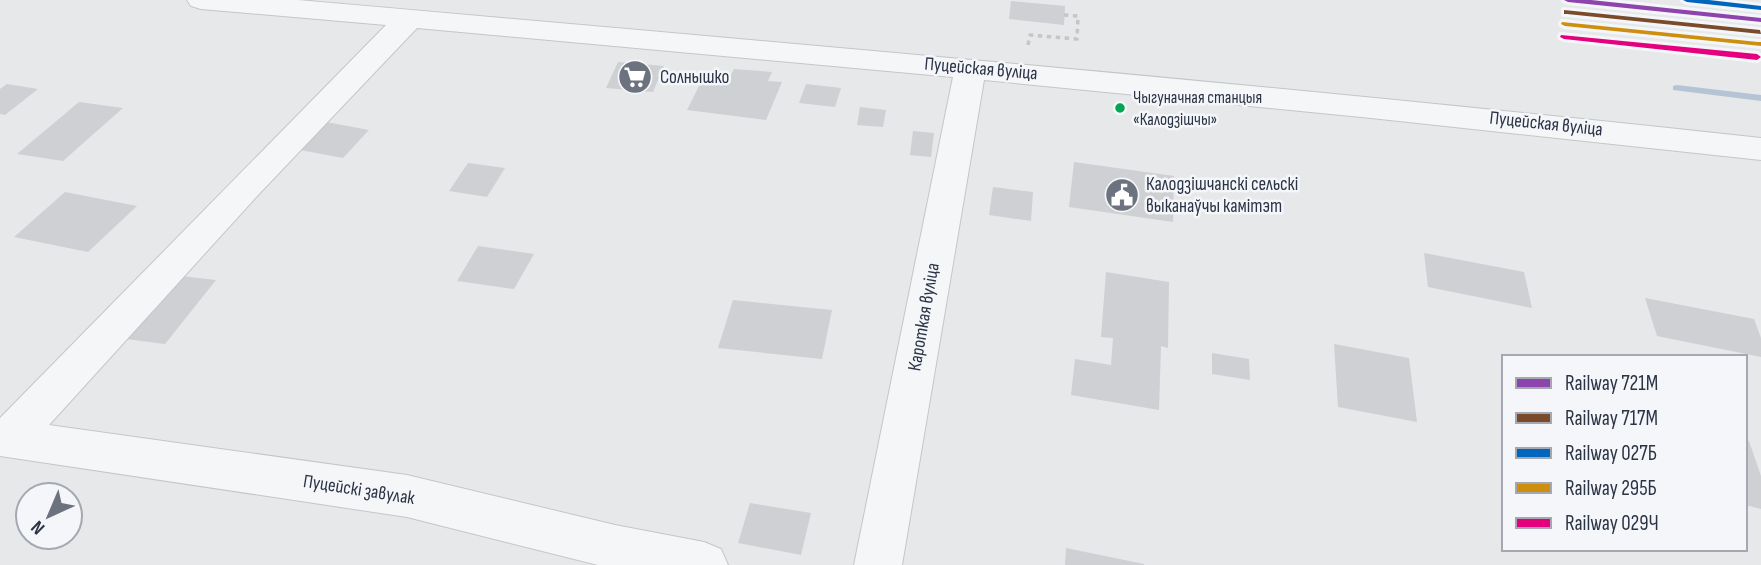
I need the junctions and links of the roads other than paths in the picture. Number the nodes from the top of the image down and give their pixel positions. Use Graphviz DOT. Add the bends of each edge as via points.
graph roads {
  1 [pos="201,0"];
  2 [pos="409,19"];
  3 [pos="970,68"];
  4 [pos="1761,149"];
  5 [pos="5,437"];
  6 [pos="704,565"];
  7 [pos="878,565"];
  1 -- 2 [label="street, Пуцейская вуліца"];
  2 -- 3 [label="street, Пуцейская вуліца"];
  2 -- 5 [label="street, Пуцейскі завулак"];
  3 -- 4 [label="street, Пуцейская вуліца"];
  3 -- 7 [label="street, Кароткая вуліца"];
  5 -- 6 [label="street, Пуцейскі завулак" via="407,496"];
}
